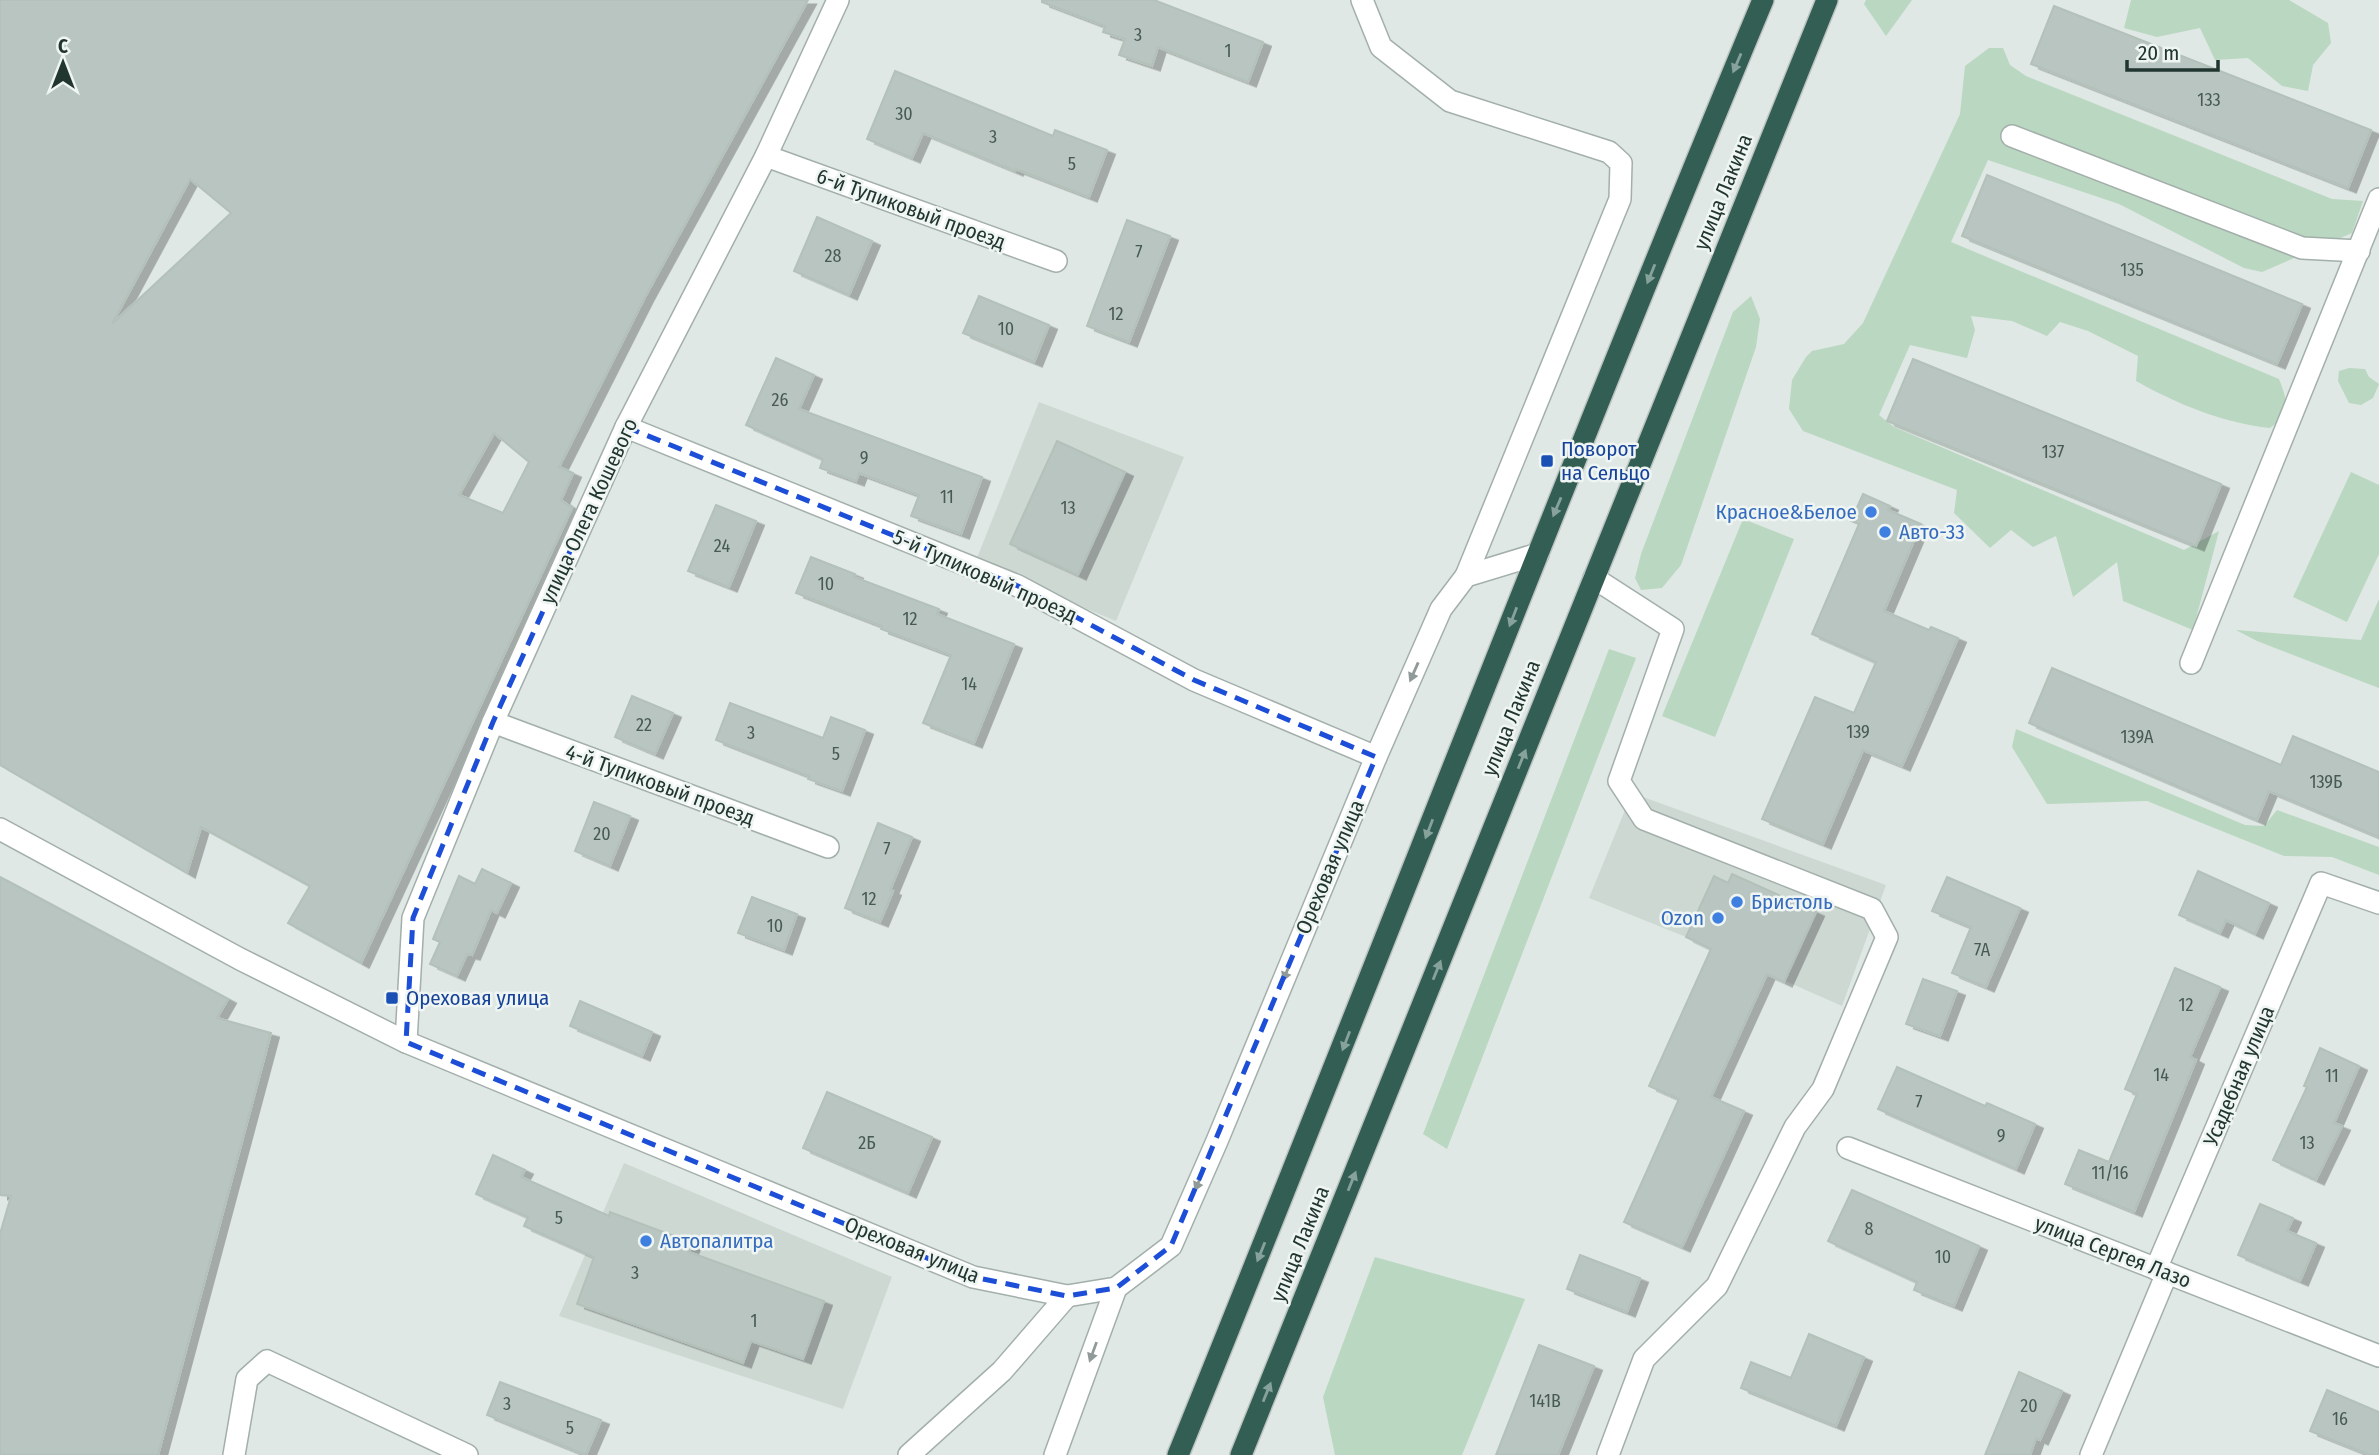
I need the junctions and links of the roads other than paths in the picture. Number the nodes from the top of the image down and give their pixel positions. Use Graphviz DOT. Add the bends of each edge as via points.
graph roads {
  1 [pos="838,0"];
  2 [pos="1763,0"];
  3 [pos="1827,0"];
  4 [pos="1359,1"];
  5 [pos="2012,136"];
  6 [pos="766,156"];
  7 [pos="2379,199"];
  8 [pos="2360,251"];
  9 [pos="1056,261"];
  10 [pos="626,427"];
  11 [pos="1538,554"];
  12 [pos="1466,576"];
  13 [pos="1594,578"];
  14 [pos="2191,663"];
  15 [pos="493,722"];
  16 [pos="1376,757"];
  17 [pos="0,829"];
  18 [pos="828,848"];
  19 [pos="2379,903"];
  20 [pos="406,1042"];
  21 [pos="1848,1148"];
  22 [pos="2161,1271"];
  23 [pos="1116,1288"];
  24 [pos="1067,1296"];
  25 [pos="2379,1356"];
  26 [pos="234,1455"];
  27 [pos="467,1455"];
  28 [pos="909,1455"];
  29 [pos="1055,1455"];
  30 [pos="1178,1455"];
  31 [pos="1241,1455"];
  32 [pos="1608,1455"];
  33 [pos="2091,1455"];
  1 -- 6 [label="street, улица Олега Кошевого"];
  2 -- 11 [label="highway, улица Лакина, one-way"];
  3 -- 13 [label="highway, улица Лакина"];
  4 -- 12 [label="street, Ореховая улица" via="1381,47 1450,101 1609,152 1621,163 1620,199"];
  5 -- 8 [label="street" via="2302,248"];
  6 -- 9 [label="street, 6-й Тупиковый проезд"];
  6 -- 10 [label="street, улица Олега Кошевого"];
  7 -- 8 [label="street"];
  8 -- 14 [label="street"];
  10 -- 15 [label="street, улица Олега Кошевого"];
  10 -- 16 [label="street, 5-й Тупиковый проезд" via="1018,586 1195,680"];
  11 -- 12 [label="street"];
  11 -- 30 [label="highway, улица Лакина, one-way"];
  12 -- 16 [label="street, Ореховая улица, one-way" via="1441,609"];
  31 -- 13 [label="highway, улица Лакина, one-way"];
  13 -- 32 [label="street" via="1673,629 1619,781 1644,819 1872,909 1887,937 1823,1089 1795,1127 1717,1286 1643,1359"];
  15 -- 18 [label="street, 4-й Тупиковый проезд"];
  15 -- 20 [label="street, улица Олега Кошевого" via="413,918"];
  16 -- 23 [label="street, Ореховая улица, one-way" via="1171,1246"];
  17 -- 20 [label="street, Ореховая улица" via="240,959"];
  19 -- 22 [label="street, Усадебная улица" via="2321,883"];
  20 -- 24 [label="street, Ореховая улица" via="974,1277"];
  21 -- 22 [label="street, улица Сергея Лазо"];
  22 -- 25 [label="street, улица Сергея Лазо"];
  22 -- 33 [label="street, Усадебная улица"];
  23 -- 24 [label="street, Ореховая улица"];
  23 -- 29 [label="street, one-way"];
  24 -- 28 [label="street" via="1002,1371"];
  26 -- 27 [label="street" via="247,1379 267,1361"];
}
